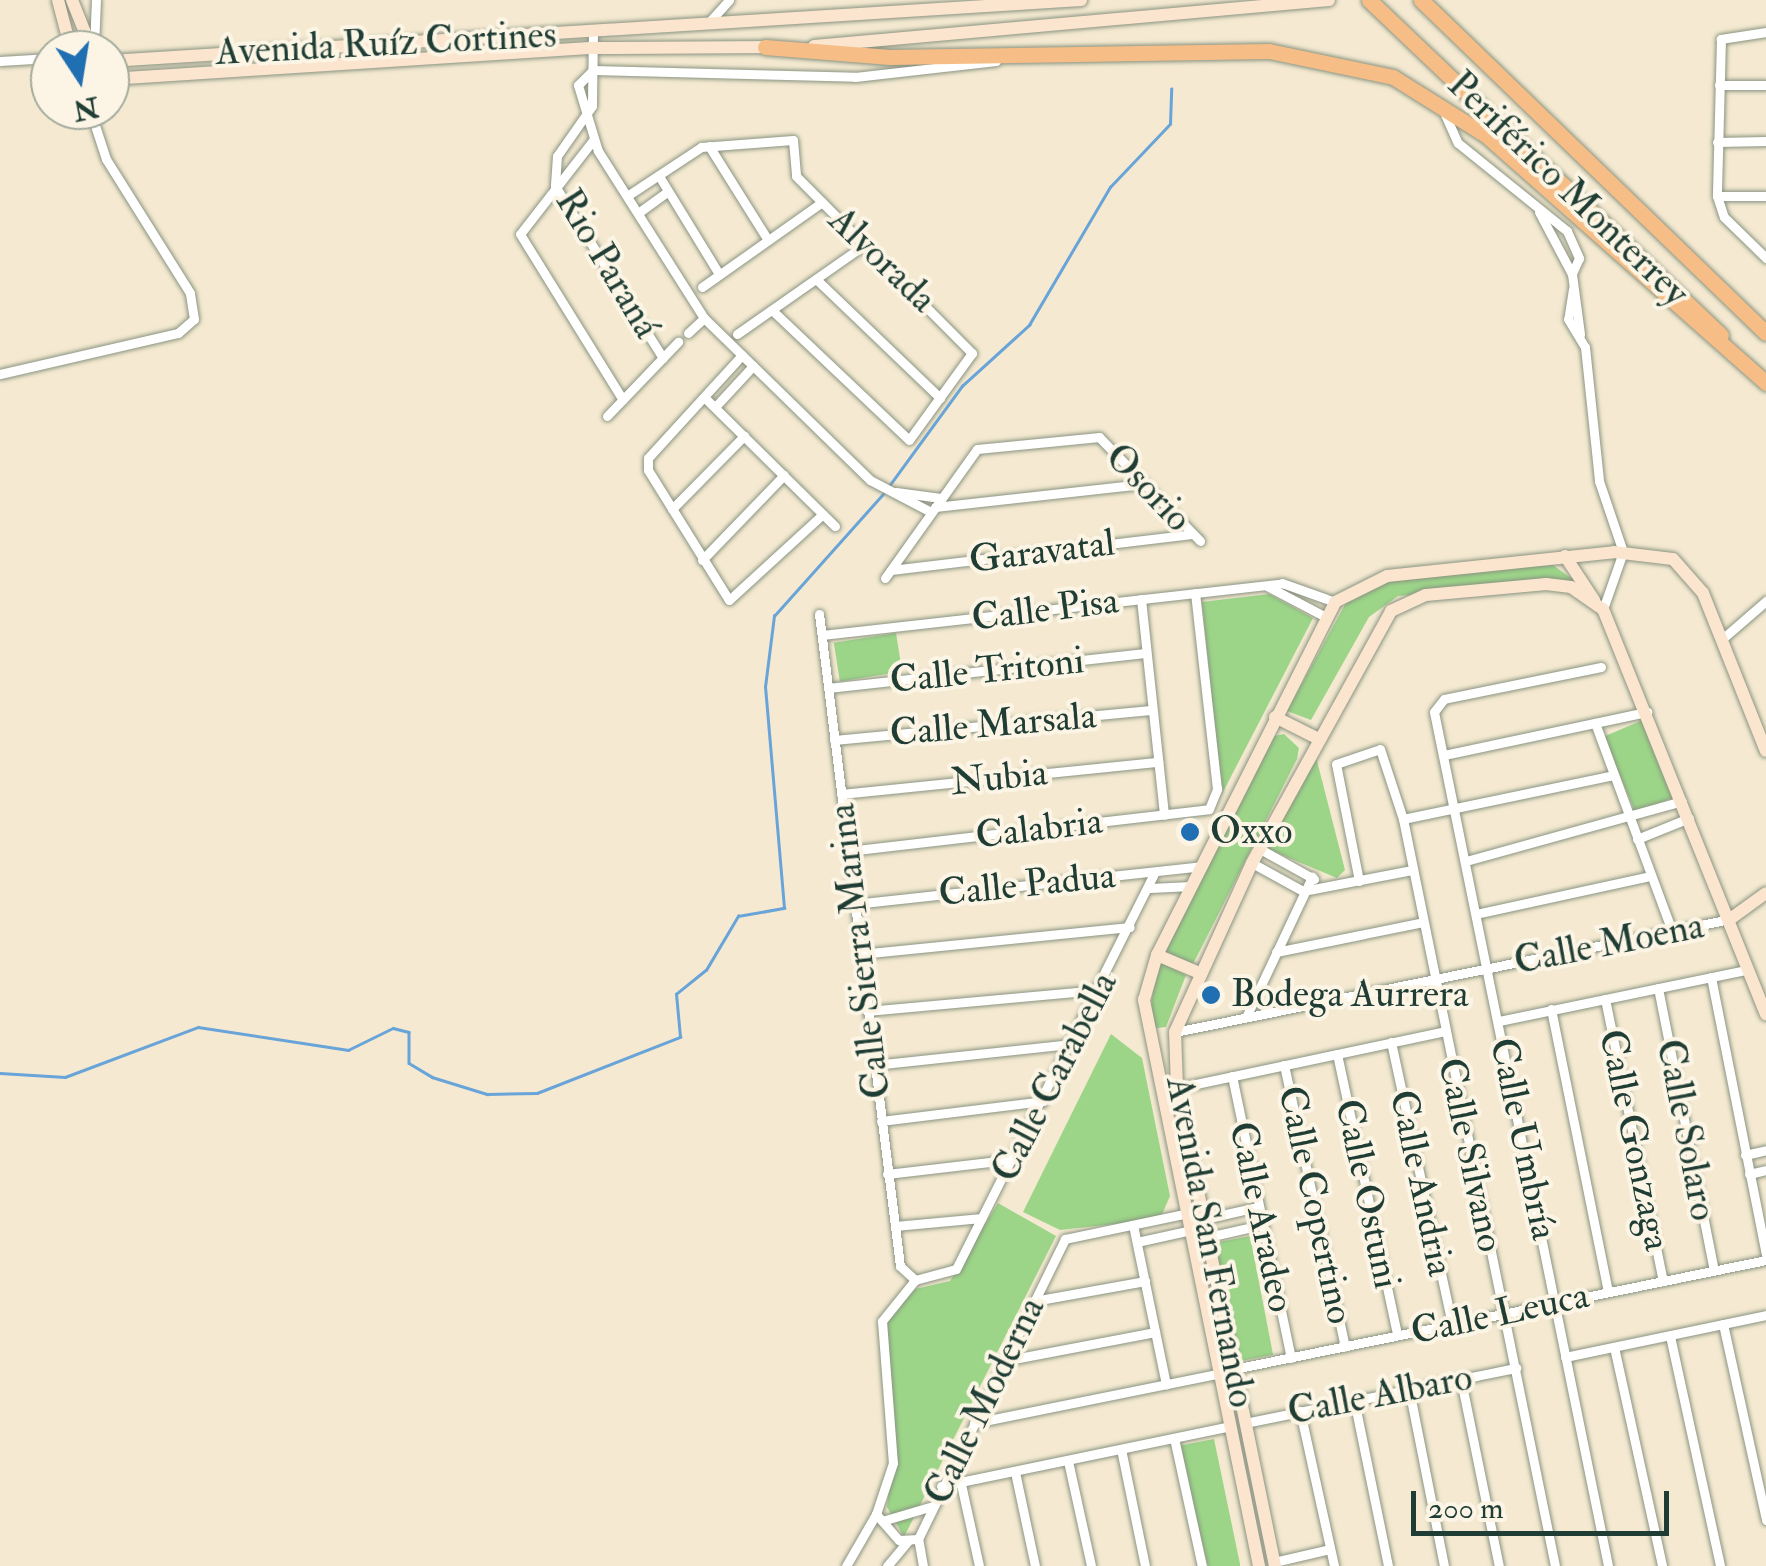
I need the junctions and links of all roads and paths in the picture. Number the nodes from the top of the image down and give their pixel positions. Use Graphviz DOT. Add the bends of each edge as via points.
graph roads {
  1 [pos="58,0"];
  2 [pos="72,0"];
  3 [pos="96,0"];
  4 [pos="729,0"];
  5 [pos="868,0"];
  6 [pos="1081,0"];
  7 [pos="1329,0"];
  8 [pos="1369,0"];
  9 [pos="1421,0"];
  10 [pos="783,14"];
  11 [pos="70,18"];
  12 [pos="711,20"];
  13 [pos="70,30"];
  14 [pos="79,30"];
  15 [pos="94,30"];
  16 [pos="593,31"];
  17 [pos="1766,32"];
  18 [pos="765,47"];
  19 [pos="593,48"];
  20 [pos="1129,49"];
  21 [pos="1035,54"];
  22 [pos="30,59"];
  23 [pos="130,60"];
  24 [pos="0,61"];
  25 [pos="593,70"];
  26 [pos="130,78"];
  27 [pos="1719,85"];
  28 [pos="1766,85"];
  29 [pos="587,120"];
  30 [pos="96,130"];
  31 [pos="594,139"];
  32 [pos="1717,142"];
  33 [pos="1766,142"];
  34 [pos="709,146"];
  35 [pos="659,176"];
  36 [pos="554,186"];
  37 [pos="667,192"];
  38 [pos="627,196"];
  39 [pos="1717,196"];
  40 [pos="1766,196"];
  41 [pos="822,202"];
  42 [pos="1538,211"];
  43 [pos="638,213"];
  44 [pos="768,240"];
  45 [pos="864,245"];
  46 [pos="1764,255"];
  47 [pos="719,274"];
  48 [pos="1572,274"];
  49 [pos="816,279"];
  50 [pos="702,287"];
  51 [pos="772,310"];
  52 [pos="704,318"];
  53 [pos="1766,333"];
  54 [pos="688,334"];
  55 [pos="738,334"];
  56 [pos="678,342"];
  57 [pos="742,355"];
  58 [pos="663,358"];
  59 [pos="754,366"];
  60 [pos="0,374"];
  61 [pos="1766,381"];
  62 [pos="704,396"];
  63 [pos="940,398"];
  64 [pos="623,400"];
  65 [pos="715,408"];
  66 [pos="607,416"];
  67 [pos="744,436"];
  68 [pos="784,476"];
  69 [pos="1143,484"];
  70 [pos="889,492"];
  71 [pos="936,506"];
  72 [pos="672,509"];
  73 [pos="823,514"];
  74 [pos="835,526"];
  75 [pos="1196,538"];
  76 [pos="1624,552"];
  77 [pos="1565,556"];
  78 [pos="702,560"];
  79 [pos="1268,586"];
  80 [pos="1196,593"];
  81 [pos="1141,599"];
  82 [pos="1766,601"];
  83 [pos="1336,602"];
  84 [pos="1599,605"];
  85 [pos="819,614"];
  86 [pos="1326,617"];
  87 [pos="822,636"];
  88 [pos="1721,640"];
  89 [pos="1145,653"];
  90 [pos="1601,667"];
  91 [pos="828,688"];
  92 [pos="1152,710"];
  93 [pos="1648,712"];
  94 [pos="1275,718"];
  95 [pos="1595,723"];
  96 [pos="1762,726"];
  97 [pos="1317,738"];
  98 [pos="834,740"];
  99 [pos="1765,747"];
  100 [pos="1444,755"];
  101 [pos="1158,762"];
  102 [pos="1613,774"];
  103 [pos="841,794"];
  104 [pos="1682,801"];
  105 [pos="1456,809"];
  106 [pos="1164,815"];
  107 [pos="1689,818"];
  108 [pos="1403,819"];
  109 [pos="1630,822"];
  110 [pos="1636,839"];
  111 [pos="1260,849"];
  112 [pos="848,851"];
  113 [pos="1466,860"];
  114 [pos="1252,863"];
  115 [pos="1200,866"];
  116 [pos="1412,870"];
  117 [pos="1155,872"];
  118 [pos="1650,876"];
  119 [pos="1312,877"];
  120 [pos="1359,881"];
  121 [pos="1190,886"];
  122 [pos="1150,888"];
  123 [pos="1323,888"];
  124 [pos="1304,891"];
  125 [pos="1766,893"];
  126 [pos="854,904"];
  127 [pos="1476,914"];
  128 [pos="1730,919"];
  129 [pos="1422,922"];
  130 [pos="1130,927"];
  131 [pos="1672,932"];
  132 [pos="1276,952"];
  133 [pos="860,954"];
  134 [pos="1157,955"];
  135 [pos="1487,968"];
  136 [pos="1748,969"];
  137 [pos="1197,972"];
  138 [pos="1711,977"];
  139 [pos="1434,978"];
  140 [pos="1658,988"];
  141 [pos="1100,990"];
  142 [pos="1605,999"];
  143 [pos="1551,1009"];
  144 [pos="867,1011"];
  145 [pos="1246,1015"];
  146 [pos="1766,1016"];
  147 [pos="1499,1021"];
  148 [pos="1445,1031"];
  149 [pos="1175,1032"];
  150 [pos="1391,1042"];
  151 [pos="1072,1044"];
  152 [pos="1337,1054"];
  153 [pos="874,1065"];
  154 [pos="1284,1065"];
  155 [pos="1232,1076"];
  156 [pos="1177,1088"];
  157 [pos="1043,1101"];
  158 [pos="880,1121"];
  159 [pos="1766,1150"];
  160 [pos="1745,1155"];
  161 [pos="1015,1159"];
  162 [pos="1766,1170"];
  163 [pos="887,1174"];
  164 [pos="1749,1174"];
  165 [pos="1257,1207"];
  166 [pos="1188,1214"];
  167 [pos="982,1218"];
  168 [pos="1204,1219"];
  169 [pos="1133,1225"];
  170 [pos="1261,1225"];
  171 [pos="895,1226"];
  172 [pos="1191,1230"];
  173 [pos="1208,1236"];
  174 [pos="1136,1242"];
  175 [pos="1766,1258"];
  176 [pos="1714,1271"];
  177 [pos="915,1280"];
  178 [pos="1144,1281"];
  179 [pos="1663,1282"];
  180 [pos="1608,1291"];
  181 [pos="1034,1301"];
  182 [pos="1557,1303"];
  183 [pos="1504,1314"];
  184 [pos="1766,1316"];
  185 [pos="1452,1324"];
  186 [pos="1723,1324"];
  187 [pos="1155,1332"];
  188 [pos="1398,1335"];
  189 [pos="1670,1336"];
  190 [pos="1345,1346"];
  191 [pos="1614,1347"];
  192 [pos="1565,1357"];
  193 [pos="1291,1358"];
  194 [pos="1003,1362"];
  195 [pos="1516,1368"];
  196 [pos="1228,1371"];
  197 [pos="1460,1380"];
  198 [pos="1166,1385"];
  199 [pos="1408,1389"];
  200 [pos="1354,1400"];
  201 [pos="1300,1411"];
  202 [pos="974,1424"];
  203 [pos="1238,1424"];
  204 [pos="1174,1438"];
  205 [pos="1121,1450"];
  206 [pos="1068,1461"];
  207 [pos="1015,1472"];
  208 [pos="961,1484"];
  209 [pos="941,1486"];
  210 [pos="933,1506"];
  211 [pos="879,1518"];
  212 [pos="1766,1520"];
  213 [pos="913,1540"];
  214 [pos="1330,1548"];
  215 [pos="1274,1564"];
  216 [pos="846,1566"];
  217 [pos="887,1566"];
  218 [pos="924,1566"];
  219 [pos="980,1566"];
  220 [pos="1034,1566"];
  221 [pos="1090,1566"];
  222 [pos="1145,1566"];
  223 [pos="1202,1566"];
  224 [pos="1259,1566"];
  225 [pos="1334,1566"];
  226 [pos="1388,1566"];
  227 [pos="1444,1566"];
  228 [pos="1500,1566"];
  229 [pos="1555,1566"];
  230 [pos="1608,1566"];
  231 [pos="1662,1566"];
  232 [pos="1720,1566"];
  1 -- 11 [label="street"];
  2 -- 11 [label="street"];
  3 -- 15 [label="street"];
  4 -- 12 [label="street"];
  5 -- 10 [label="street"];
  6 -- 10 [label="street, Avenida Ruíz Cortines"];
  7 -- 18 [label="street"];
  8 -- 61 [label="highway, Periférico Monterrey"];
  9 -- 53 [label="highway, Periférico Monterrey"];
  10 -- 12 [label="street, Avenida Ruíz Cortines"];
  11 -- 13 [label="street"];
  11 -- 14 [label="street"];
  12 -- 16 [label="street, Avenida Ruíz Cortines"];
  16 -- 19 [label="street"];
  16 -- 23 [label="street, Avenida Ruíz Cortines"];
  17 -- 27 [label="street" via="1727,33 1719,48"];
  18 -- 19 [label="street"];
  18 -- 21 [label="highway" via="890,57"];
  19 -- 25 [label="street"];
  19 -- 26 [label="street"];
  20 -- 21 [label="highway"];
  20 -- 42 [label="street" via="1310,57 1380,75 1439,104 1458,143"];
  20 -- 61 [label="highway" via="1336,60 1437,97"];
  21 -- 25 [label="street" via="855,77"];
  22 -- 24 [label="street"];
  25 -- 29 [label="street" via="578,84"];
  27 -- 28 [label="street"];
  27 -- 32 [label="street"];
  29 -- 31 [label="street"];
  29 -- 36 [label="street, Rio Paraná" via="557,156"];
  30 -- 60 [label="street" via="106,160 190,294 194,320 178,333"];
  31 -- 36 [label="street"];
  31 -- 38 [label="street"];
  32 -- 33 [label="street"];
  32 -- 39 [label="street"];
  34 -- 35 [label="street"];
  34 -- 41 [label="street, Alvorada" via="793,140 796,176"];
  34 -- 44 [label="street"];
  35 -- 37 [label="street"];
  35 -- 38 [label="street"];
  36 -- 58 [label="street, Rio Paraná"];
  36 -- 64 [label="street" via="521,225 522,244"];
  37 -- 43 [label="street"];
  37 -- 47 [label="street"];
  38 -- 43 [label="street"];
  39 -- 40 [label="street"];
  39 -- 46 [label="street" via="1724,216"];
  41 -- 44 [label="street"];
  41 -- 45 [label="street, Alvorada"];
  42 -- 48 [label="street"];
  42 -- 48 [label="street" via="1574,241"];
  43 -- 52 [label="street"];
  44 -- 47 [label="street"];
  45 -- 49 [label="street"];
  45 -- 63 [label="street, Alvorada" via="970,342"];
  47 -- 50 [label="street"];
  48 -- 76 [label="street" via="1600,482"];
  49 -- 51 [label="street"];
  49 -- 63 [label="street"];
  51 -- 55 [label="street"];
  51 -- 63 [label="street" via="909,440"];
  52 -- 54 [label="street"];
  52 -- 57 [label="street"];
  56 -- 58 [label="street"];
  57 -- 59 [label="street"];
  57 -- 62 [label="street"];
  58 -- 64 [label="street"];
  59 -- 65 [label="street"];
  59 -- 70 [label="street"];
  62 -- 65 [label="street"];
  62 -- 72 [label="street" via="648,464"];
  64 -- 66 [label="street"];
  65 -- 67 [label="street"];
  67 -- 68 [label="street"];
  67 -- 72 [label="street"];
  68 -- 73 [label="street"];
  68 -- 78 [label="street"];
  69 -- 71 [label="street"];
  69 -- 71 [label="street, Osorio" via="1099,437 976,450"];
  69 -- 75 [label="street, Osorio"];
  70 -- 71 [label="street"];
  70 -- 71 [label="street"];
  71 -- 75 [label="street, Garavatal" via="888,574"];
  72 -- 78 [label="street"];
  73 -- 74 [label="street"];
  73 -- 78 [label="street" via="729,600"];
  76 -- 77 [label="street, Avenida San Fernando"];
  76 -- 84 [label="street"];
  76 -- 88 [label="street, Avenida San Fernando" via="1673,559 1695,578"];
  77 -- 83 [label="street, Avenida San Fernando" via="1371,578"];
  77 -- 84 [label="street"];
  79 -- 80 [label="street, Calle Pisa"];
  79 -- 83 [label="street, Calle Pisa" via="1300,584"];
  79 -- 86 [label="street"];
  80 -- 81 [label="street, Calle Pisa"];
  80 -- 106 [label="street, Calabria" via="1217,789 1209,809"];
  81 -- 87 [label="street, Calle Pisa"];
  81 -- 89 [label="street"];
  82 -- 88 [label="street"];
  83 -- 86 [label="street, Avenida San Fernando"];
  84 -- 93 [label="street"];
  84 -- 97 [label="street, Avenida San Fernando" via="1546,584 1406,602 1376,628"];
  85 -- 87 [label="street, Calle Sierra Marina"];
  86 -- 94 [label="street, Avenida San Fernando"];
  87 -- 91 [label="street, Calle Sierra Marina"];
  88 -- 96 [label="street"];
  89 -- 91 [label="street, Calle Tritoni"];
  89 -- 92 [label="street"];
  90 -- 100 [label="street, Calle Umbría" via="1444,699 1434,712"];
  91 -- 98 [label="street, Calle Sierra Marina"];
  92 -- 98 [label="street, Calle Marsala"];
  92 -- 101 [label="street"];
  93 -- 95 [label="street"];
  93 -- 104 [label="street"];
  94 -- 97 [label="street"];
  94 -- 115 [label="street, Avenida San Fernando"];
  95 -- 100 [label="street"];
  95 -- 102 [label="street"];
  96 -- 99 [label="street"];
  97 -- 111 [label="street, Avenida San Fernando"];
  98 -- 103 [label="street, Calle Sierra Marina"];
  100 -- 105 [label="street, Calle Umbría"];
  101 -- 103 [label="street, Nubia"];
  101 -- 106 [label="street"];
  102 -- 105 [label="street"];
  102 -- 109 [label="street"];
  103 -- 112 [label="street, Calle Sierra Marina"];
  104 -- 107 [label="street"];
  104 -- 109 [label="street"];
  105 -- 108 [label="street"];
  105 -- 113 [label="street, Calle Umbría"];
  106 -- 112 [label="street, Calabria"];
  107 -- 110 [label="street"];
  107 -- 128 [label="street"];
  108 -- 116 [label="street, Calle Silvano"];
  108 -- 120 [label="street, Calle Silvano" via="1380,748 1337,761"];
  109 -- 110 [label="street"];
  109 -- 113 [label="street"];
  110 -- 118 [label="street"];
  111 -- 114 [label="street, Avenida San Fernando"];
  111 -- 119 [label="street"];
  112 -- 126 [label="street, Calle Sierra Marina"];
  113 -- 127 [label="street, Calle Umbría"];
  114 -- 124 [label="street"];
  114 -- 137 [label="street, Avenida San Fernando"];
  115 -- 117 [label="street, Calle Padua"];
  115 -- 121 [label="street, Avenida San Fernando"];
  116 -- 120 [label="street"];
  116 -- 129 [label="street, Calle Silvano"];
  117 -- 122 [label="street, Calle Carabella"];
  117 -- 126 [label="street, Calle Padua"];
  118 -- 127 [label="street"];
  118 -- 131 [label="street"];
  119 -- 123 [label="street"];
  119 -- 124 [label="street"];
  120 -- 123 [label="street"];
  121 -- 122 [label="street"];
  121 -- 134 [label="street, Avenida San Fernando"];
  122 -- 130 [label="street, Calle Carabella"];
  123 -- 124 [label="street"];
  124 -- 132 [label="street"];
  125 -- 128 [label="street"];
  126 -- 133 [label="street, Calle Sierra Marina"];
  127 -- 135 [label="street, Calle Umbría"];
  128 -- 131 [label="street, Calle Moena"];
  128 -- 136 [label="street"];
  129 -- 132 [label="street"];
  129 -- 139 [label="street, Calle Silvano"];
  130 -- 133 [label="street"];
  130 -- 141 [label="street, Calle Carabella"];
  131 -- 135 [label="street, Calle Moena"];
  132 -- 145 [label="street"];
  133 -- 144 [label="street, Calle Sierra Marina"];
  134 -- 137 [label="street"];
  134 -- 166 [label="street, Avenida San Fernando" via="1145,1011"];
  135 -- 139 [label="street, Calle Moena"];
  135 -- 147 [label="street, Calle Umbría"];
  136 -- 138 [label="street"];
  136 -- 146 [label="street"];
  137 -- 149 [label="street, Avenida San Fernando"];
  138 -- 140 [label="street"];
  138 -- 160 [label="street"];
  139 -- 145 [label="street, Calle Moena"];
  139 -- 148 [label="street, Calle Silvano"];
  140 -- 142 [label="street"];
  140 -- 176 [label="street, Calle Solaro"];
  141 -- 144 [label="street"];
  141 -- 151 [label="street, Calle Carabella"];
  142 -- 143 [label="street"];
  142 -- 179 [label="street, Calle Gonzaga"];
  143 -- 147 [label="street"];
  143 -- 180 [label="street"];
  144 -- 153 [label="street, Calle Sierra Marina"];
  145 -- 149 [label="street, Calle Moena"];
  147 -- 182 [label="street, Calle Umbría"];
  148 -- 150 [label="street"];
  148 -- 183 [label="street, Calle Silvano"];
  149 -- 156 [label="street, Avenida San Fernando"];
  150 -- 152 [label="street"];
  150 -- 185 [label="street, Calle Andria"];
  151 -- 153 [label="street"];
  151 -- 157 [label="street, Calle Carabella"];
  152 -- 154 [label="street"];
  152 -- 188 [label="street, Calle Ostuni"];
  153 -- 158 [label="street, Calle Sierra Marina"];
  154 -- 155 [label="street"];
  154 -- 190 [label="street, Calle Copertino"];
  155 -- 156 [label="street"];
  155 -- 165 [label="street, Calle Aradeo"];
  156 -- 168 [label="street, Avenida San Fernando"];
  157 -- 158 [label="street"];
  157 -- 161 [label="street, Calle Carabella"];
  158 -- 163 [label="street, Calle Sierra Marina"];
  159 -- 160 [label="street"];
  160 -- 164 [label="street"];
  161 -- 163 [label="street"];
  161 -- 167 [label="street, Calle Carabella"];
  162 -- 164 [label="street"];
  163 -- 171 [label="street, Calle Sierra Marina"];
  164 -- 175 [label="street"];
  165 -- 168 [label="street"];
  165 -- 170 [label="street, Calle Aradeo"];
  166 -- 169 [label="street"];
  166 -- 172 [label="street, Avenida San Fernando"];
  167 -- 171 [label="street"];
  167 -- 177 [label="street, Calle Carabella" via="946,1276"];
  168 -- 173 [label="street, Avenida San Fernando"];
  169 -- 174 [label="street"];
  169 -- 181 [label="street, Calle Moderna" via="1065,1239"];
  170 -- 173 [label="street"];
  170 -- 193 [label="street, Calle Aradeo"];
  171 -- 177 [label="street, Calle Sierra Marina" via="901,1272"];
  172 -- 174 [label="street"];
  172 -- 196 [label="street, Avenida San Fernando"];
  173 -- 196 [label="street, Avenida San Fernando"];
  174 -- 178 [label="street"];
  175 -- 176 [label="street, Calle Leuca"];
  176 -- 179 [label="street, Calle Leuca"];
  177 -- 211 [label="street" via="882,1321 893,1462"];
  178 -- 181 [label="street"];
  178 -- 187 [label="street"];
  179 -- 180 [label="street, Calle Leuca"];
  180 -- 182 [label="street, Calle Leuca"];
  181 -- 194 [label="street, Calle Moderna"];
  182 -- 183 [label="street, Calle Leuca"];
  182 -- 192 [label="street, Calle Umbría"];
  183 -- 185 [label="street, Calle Leuca"];
  183 -- 195 [label="street, Calle Silvano"];
  184 -- 186 [label="street"];
  185 -- 188 [label="street, Calle Leuca"];
  186 -- 189 [label="street"];
  186 -- 212 [label="street"];
  187 -- 194 [label="street"];
  187 -- 198 [label="street"];
  188 -- 190 [label="street, Calle Leuca"];
  189 -- 191 [label="street"];
  189 -- 232 [label="street"];
  190 -- 193 [label="street, Calle Leuca"];
  191 -- 192 [label="street"];
  191 -- 231 [label="street"];
  192 -- 230 [label="street, Calle Umbría"];
  193 -- 196 [label="street, Calle Leuca"];
  194 -- 202 [label="street, Calle Moderna"];
  195 -- 197 [label="street, Calle Albaro"];
  195 -- 229 [label="street, Calle Silvano"];
  196 -- 198 [label="street, Calle Leuca"];
  196 -- 203 [label="street, Avenida San Fernando"];
  197 -- 199 [label="street, Calle Albaro"];
  197 -- 228 [label="street"];
  198 -- 202 [label="street, Calle Leuca"];
  199 -- 200 [label="street, Calle Albaro"];
  199 -- 227 [label="street"];
  200 -- 201 [label="street, Calle Albaro"];
  200 -- 226 [label="street"];
  201 -- 203 [label="street, Calle Albaro"];
  201 -- 214 [label="street"];
  202 -- 209 [label="street, Calle Moderna"];
  203 -- 204 [label="street, Calle Albaro"];
  203 -- 215 [label="street, Avenida San Fernando"];
  203 -- 224 [label="street, Avenida San Fernando"];
  204 -- 205 [label="street, Calle Albaro"];
  204 -- 223 [label="street"];
  205 -- 206 [label="street, Calle Albaro"];
  205 -- 222 [label="street"];
  206 -- 207 [label="street, Calle Albaro"];
  206 -- 221 [label="street"];
  207 -- 208 [label="street, Calle Albaro"];
  207 -- 220 [label="street"];
  208 -- 209 [label="street, Calle Albaro"];
  208 -- 219 [label="street"];
  209 -- 210 [label="street, Calle Moderna"];
  210 -- 211 [label="street"];
  210 -- 213 [label="street, Calle Moderna"];
  211 -- 213 [label="street"];
  211 -- 216 [label="street"];
  213 -- 217 [label="street"];
  213 -- 218 [label="street, Calle Moderna"];
  214 -- 215 [label="street"];
  214 -- 225 [label="street"];
}
